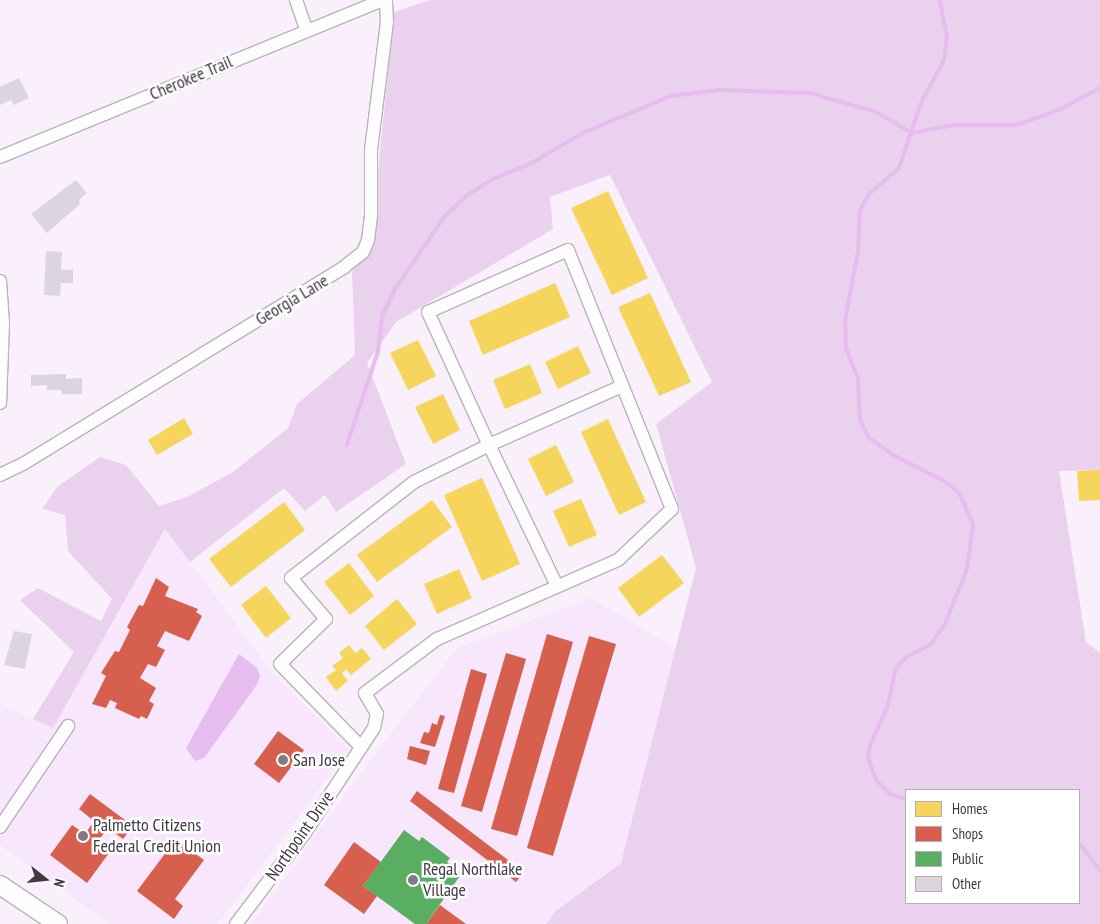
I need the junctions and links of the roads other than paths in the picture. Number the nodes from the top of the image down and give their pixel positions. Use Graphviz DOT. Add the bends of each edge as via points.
graph roads {
  1 [pos="296,0"];
  2 [pos="382,0"];
  3 [pos="386,0"];
  4 [pos="306,29"];
  5 [pos="0,157"];
  6 [pos="0,282"];
  7 [pos="622,386"];
  8 [pos="0,404"];
  9 [pos="488,445"];
  10 [pos="0,475"];
  11 [pos="557,586"];
  12 [pos="68,726"];
  13 [pos="360,747"];
  14 [pos="0,827"];
  15 [pos="0,885"];
  16 [pos="58,924"];
  17 [pos="236,924"];
  1 -- 4 [label="street"];
  2 -- 4 [label="street, Cherokee Trail"];
  3 -- 10 [label="street, Georgia Lane" via="387,22 371,150 371,216 363,252 344,267"];
  4 -- 5 [label="street, Cherokee Trail"];
  6 -- 8 [label="street" via="3,324"];
  7 -- 9 [label="street"];
  7 -- 9 [label="street" via="568,250 428,312"];
  7 -- 11 [label="street" via="672,509 618,560"];
  9 -- 11 [label="street"];
  9 -- 13 [label="street" via="414,482 291,578 326,619 280,664"];
  11 -- 13 [label="street, Northpoint Drive" via="437,639 364,694 377,714 374,728"];
  12 -- 14 [label="street"];
  13 -- 17 [label="street, Northpoint Drive" via="304,834"];
  15 -- 16 [label="main road"];
}
